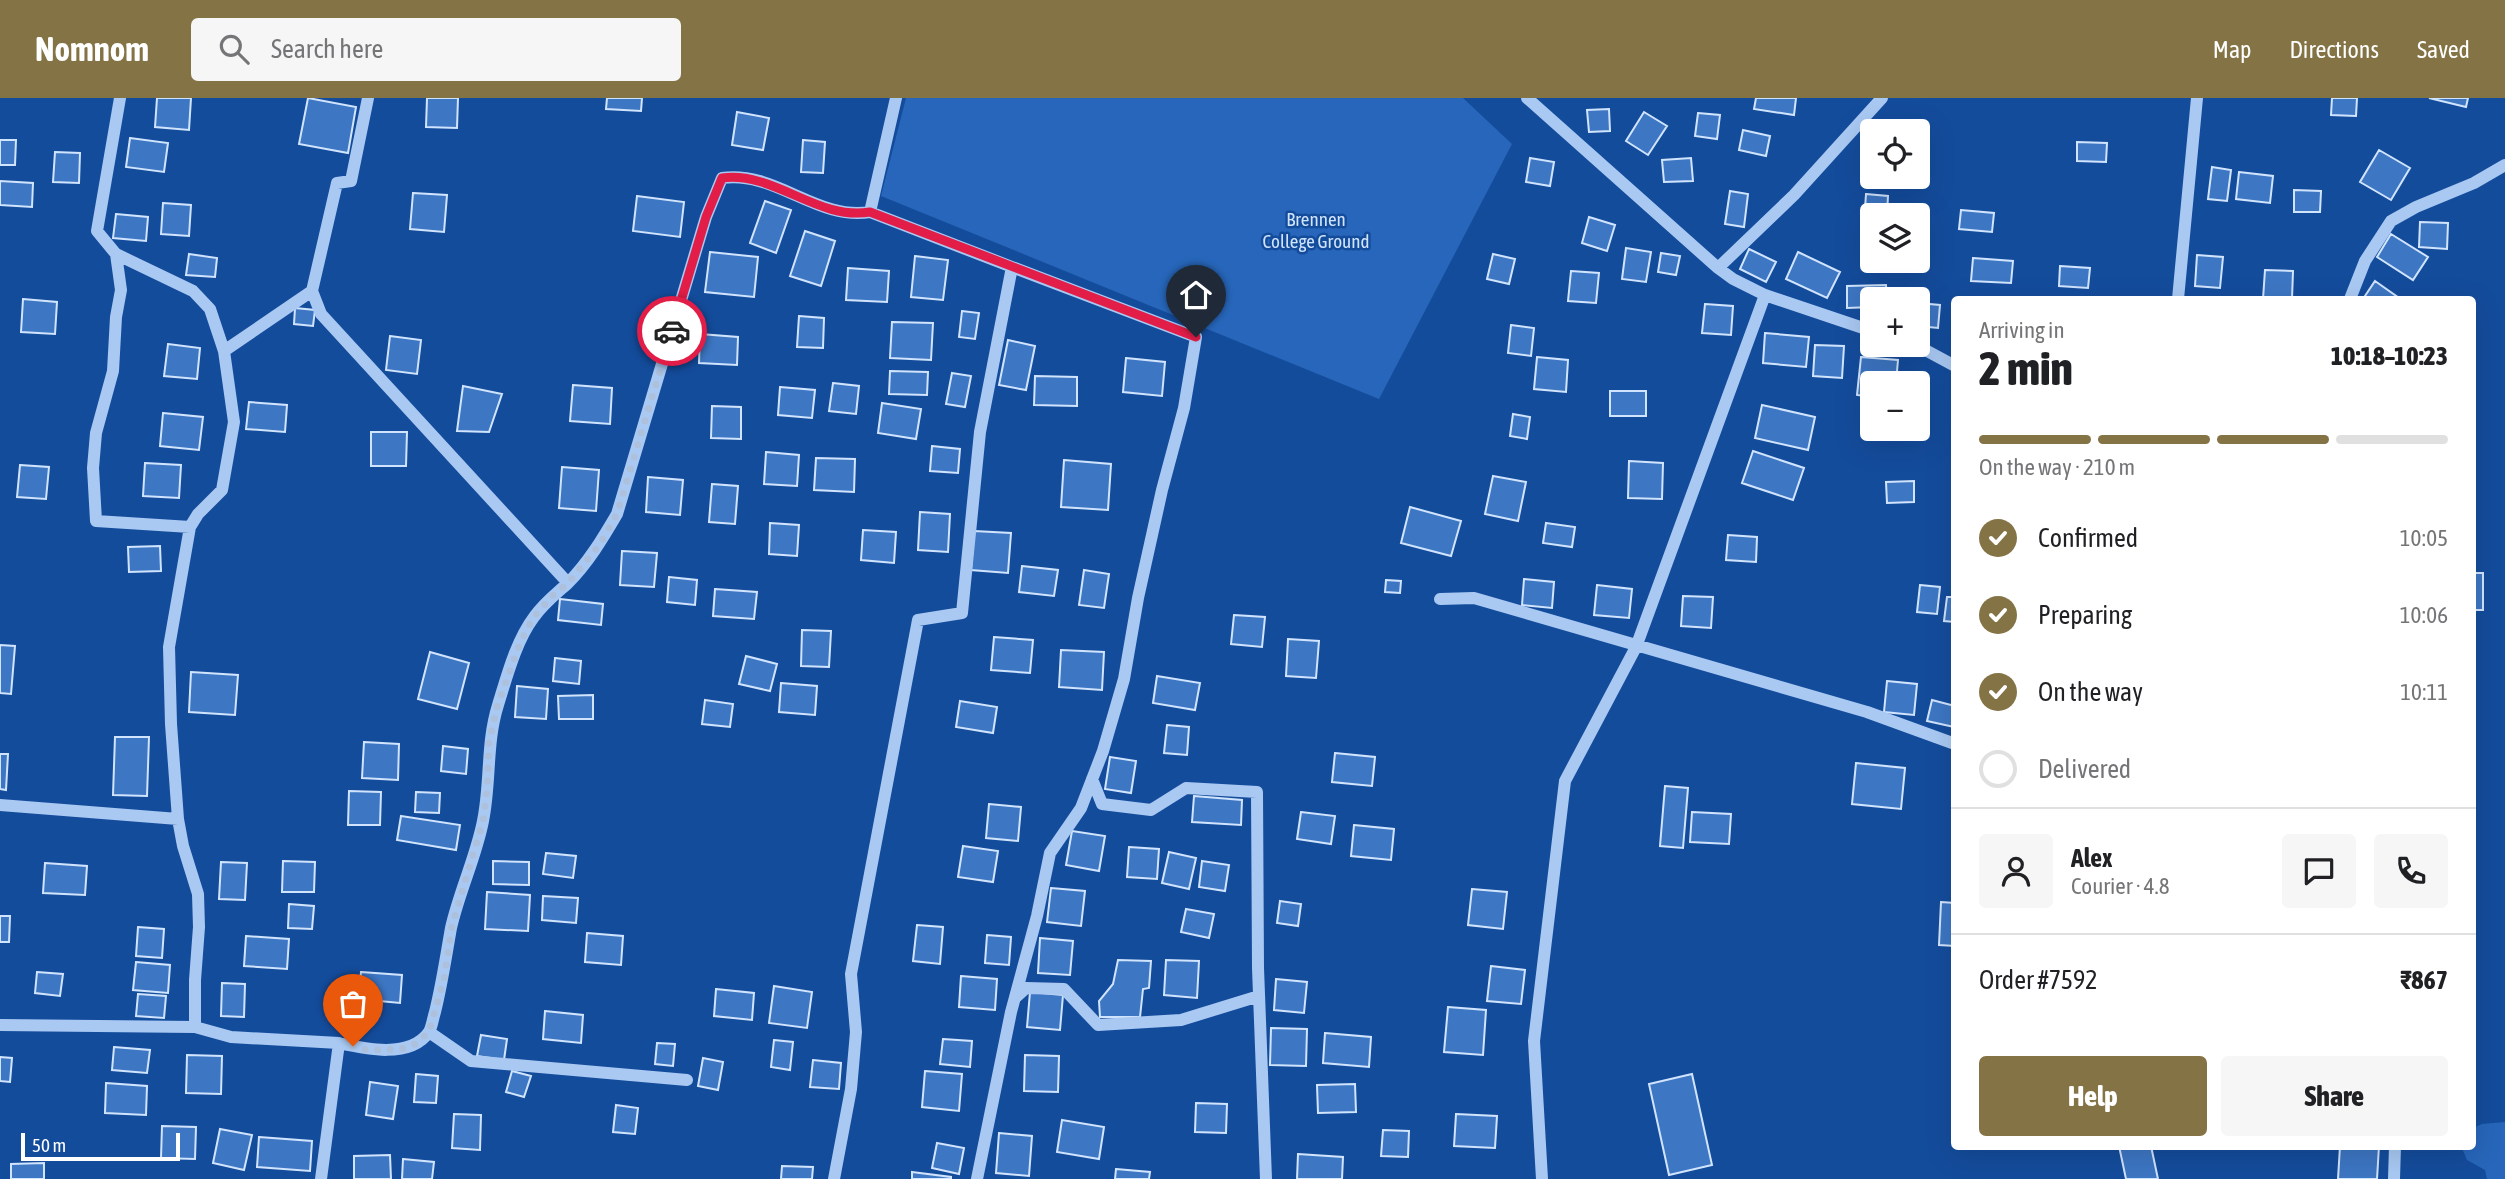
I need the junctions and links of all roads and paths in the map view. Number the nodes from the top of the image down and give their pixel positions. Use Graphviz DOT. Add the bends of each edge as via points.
graph roads {
  1 [pos="120,98"];
  2 [pos="368,98"];
  3 [pos="896,98"];
  4 [pos="1882,98"];
  5 [pos="2197,98"];
  6 [pos="1530,99"];
  7 [pos="2505,165"];
  8 [pos="870,212"];
  9 [pos="116,254"];
  10 [pos="1012,267"];
  11 [pos="1718,268"];
  12 [pos="312,292"];
  13 [pos="1765,295"];
  14 [pos="2178,296"];
  15 [pos="2351,296"];
  16 [pos="1860,327"];
  17 [pos="224,351"];
  18 [pos="1930,353"];
  19 [pos="1951,364"];
  20 [pos="190,527"];
  21 [pos="568,583"];
  22 [pos="1440,599"];
  23 [pos="1636,647"];
  24 [pos="1951,743"];
  25 [pos="1092,779"];
  26 [pos="0,805"];
  27 [pos="178,818"];
  28 [pos="1259,996"];
  29 [pos="1015,999"];
  30 [pos="0,1026"];
  31 [pos="194,1027"];
  32 [pos="429,1032"];
  33 [pos="339,1043"];
  34 [pos="687,1080"];
  35 [pos="2395,1150"];
  36 [pos="321,1179"];
  37 [pos="834,1179"];
  38 [pos="976,1179"];
  39 [pos="1266,1179"];
  40 [pos="1542,1179"];
  41 [pos="2394,1179"];
  1 -- 9 [label="street" via="97,231"];
  2 -- 12 [label="street" via="351,181 337,183"];
  3 -- 8 [label="street"];
  4 -- 11 [label="street" via="1794,195"];
  5 -- 14 [label="street"];
  6 -- 11 [label="street"];
  7 -- 15 [label="street" via="2391,221 2365,261"];
  8 -- 10 [label="street"];
  8 -- 21 [label="street" via="839,213 762,181 722,178 706,217 617,514 600,544"];
  9 -- 17 [label="street" via="193,290 210,309"];
  9 -- 20 [label="street" via="121,290 113,371 96,433 96,521"];
  10 -- 25 [label="street" via="1196,337 1184,408 1138,598 1125,679"];
  10 -- 37 [label="street" via="980,432 962,613 918,620 850,974 856,1032"];
  11 -- 13 [label="street"];
  12 -- 17 [label="street"];
  12 -- 21 [label="street" via="321,314"];
  13 -- 16 [label="street"];
  13 -- 23 [label="street"];
  17 -- 20 [label="street" via="234,422 222,490"];
  18 -- 19 [label="street"];
  20 -- 27 [label="street" via="169,647"];
  21 -- 32 [label="street" via="533,618 497,707 489,743 483,821 452,926"];
  22 -- 23 [label="street" via="1474,598"];
  23 -- 24 [label="street" via="1867,712"];
  23 -- 40 [label="street" via="1564,782 1534,1041"];
  25 -- 28 [label="street" via="1102,804 1152,810 1186,788 1257,792"];
  25 -- 29 [label="street" via="1080,808 1049,853"];
  26 -- 27 [label="street"];
  27 -- 31 [label="street" via="198,894"];
  28 -- 29 [label="street" via="1181,1020 1098,1026 1064,989 1026,988"];
  28 -- 39 [label="street"];
  29 -- 38 [label="street"];
  30 -- 31 [label="street"];
  31 -- 33 [label="street" via="231,1037"];
  32 -- 33 [label="street" via="401,1049 367,1050"];
  32 -- 34 [label="street" via="471,1061"];
  33 -- 36 [label="street"];
  35 -- 41 [label="street"];
}
